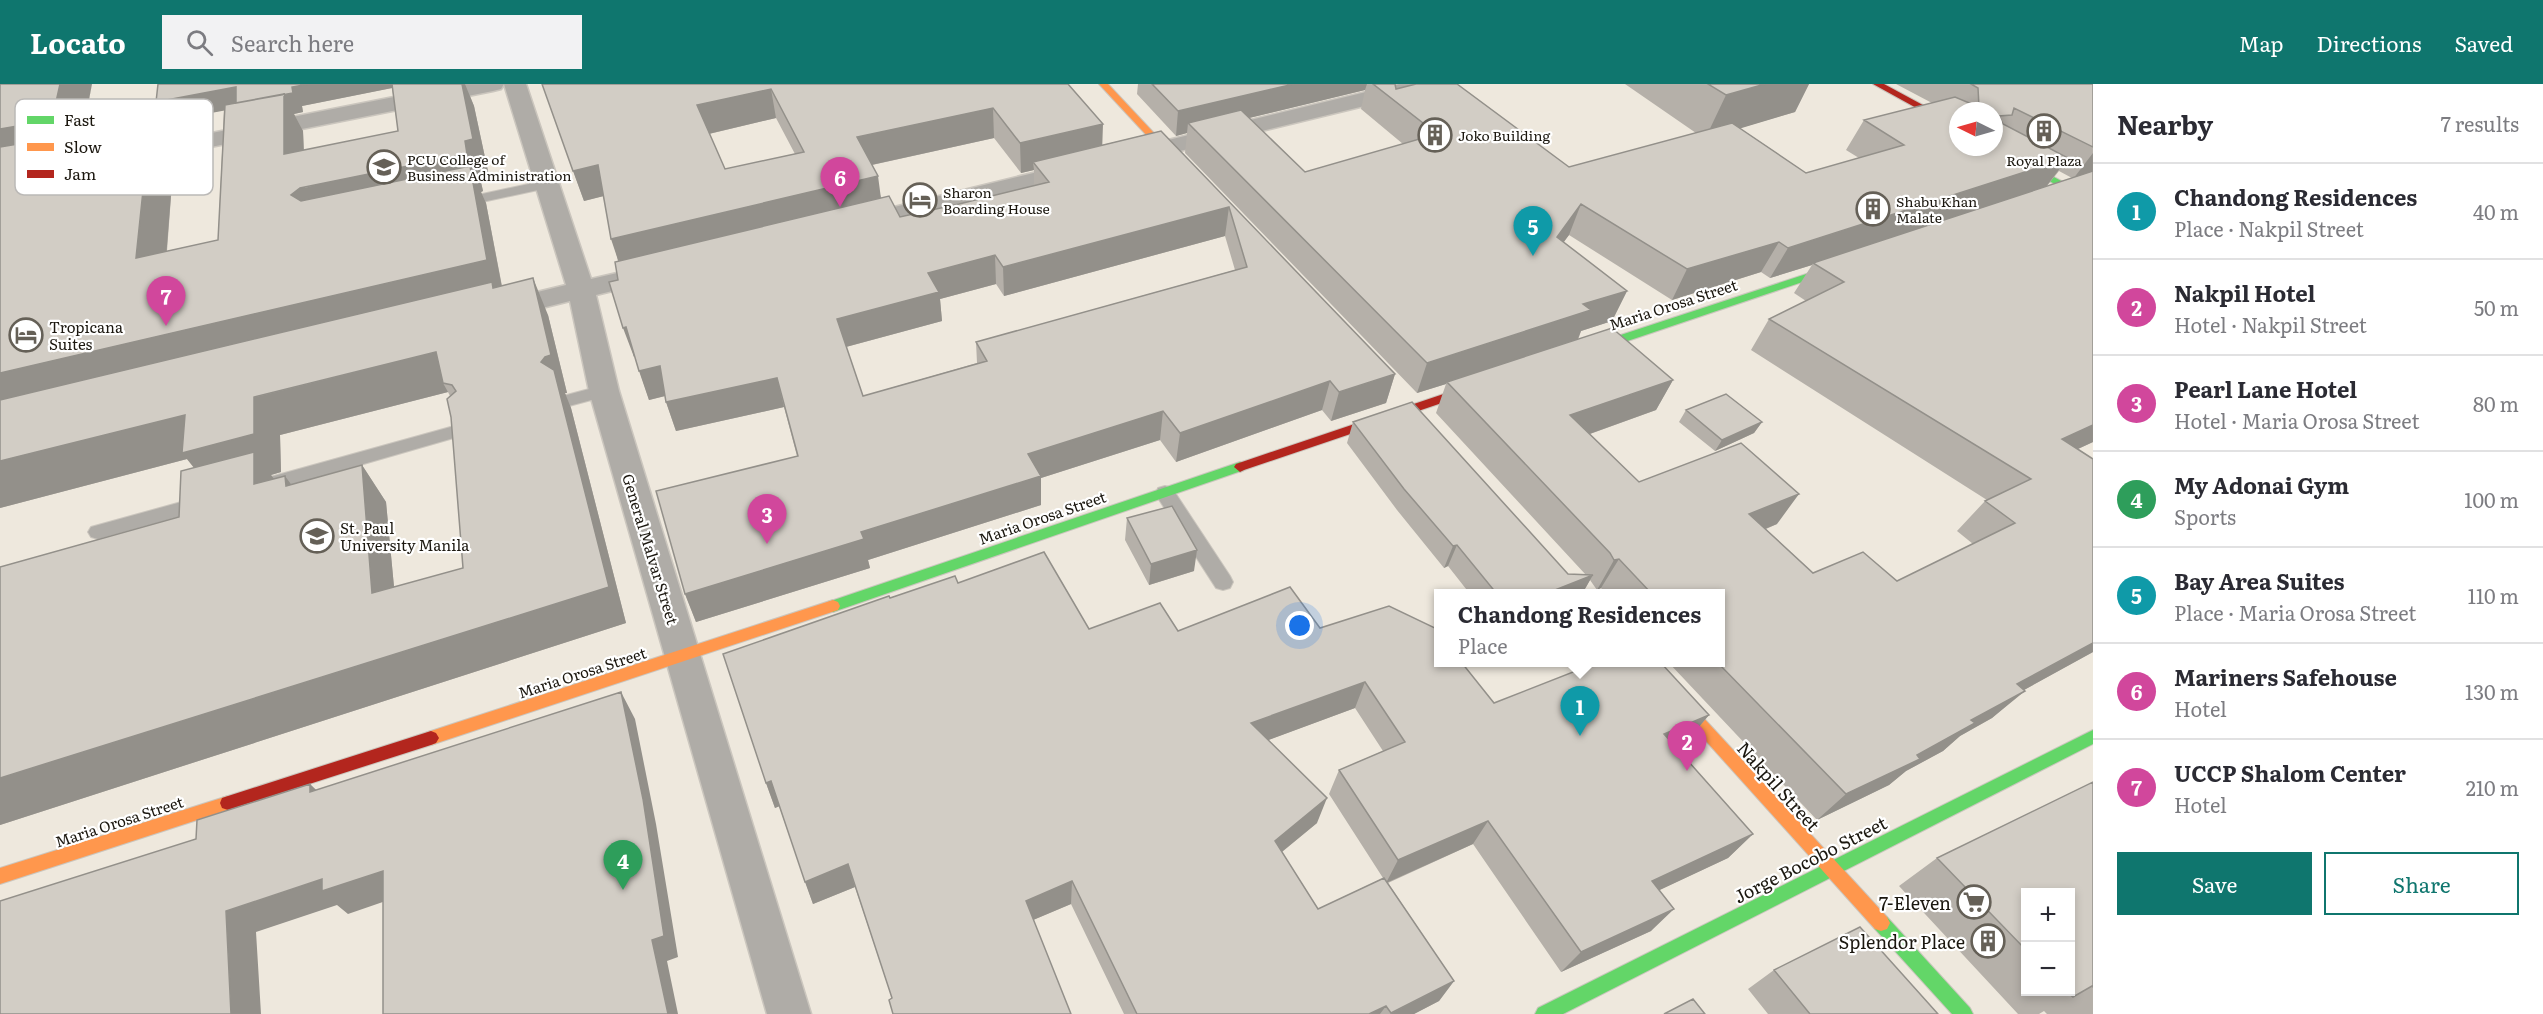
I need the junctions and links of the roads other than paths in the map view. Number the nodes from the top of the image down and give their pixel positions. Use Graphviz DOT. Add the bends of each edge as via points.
graph roads {
  1 [pos="493,84"];
  2 [pos="515,84"];
  3 [pos="1103,84"];
  4 [pos="1426,84"];
  5 [pos="1877,84"];
  6 [pos="1949,123"];
  7 [pos="213,139"];
  8 [pos="1163,148"];
  9 [pos="2003,153"];
  10 [pos="1188,174"];
  11 [pos="547,183"];
  12 [pos="2093,183"];
  13 [pos="2071,190"];
  14 [pos="2048,198"];
  15 [pos="2093,202"];
  16 [pos="444,206"];
  17 [pos="837,228"];
  18 [pos="1855,262"];
  19 [pos="674,267"];
  20 [pos="581,290"];
  21 [pos="477,316"];
  22 [pos="1570,356"];
  23 [pos="1502,378"];
  24 [pos="604,391"];
  25 [pos="569,400"];
  26 [pos="465,429"];
  27 [pos="247,490"];
  28 [pos="1165,493"];
  29 [pos="224,497"];
  30 [pos="98,532"];
  31 [pos="1223,582"];
  32 [pos="683,657"];
  33 [pos="1646,667"];
  34 [pos="2093,737"];
  35 [pos="1830,869"];
  36 [pos="0,876"];
  37 [pos="789,1014"];
  38 [pos="1544,1014"];
  39 [pos="1964,1014"];
  1 -- 7 [label="street"];
  2 -- 11 [label="street, General Malvar Street"];
  3 -- 8 [label="street"];
  4 -- 8 [label="street"];
  5 -- 6 [label="street"];
  8 -- 10 [label="street"];
  8 -- 17 [label="street"];
  9 -- 13 [label="street"];
  11 -- 16 [label="lane"];
  11 -- 20 [label="street, General Malvar Street"];
  12 -- 13 [label="street"];
  13 -- 14 [label="street"];
  13 -- 15 [label="street"];
  18 -- 22 [label="street, Maria Orosa Street"];
  19 -- 20 [label="street"];
  20 -- 21 [label="street"];
  20 -- 24 [label="street, General Malvar Street"];
  23 -- 28 [label="street, Maria Orosa Street"];
  24 -- 25 [label="lane"];
  24 -- 32 [label="street, General Malvar Street"];
  26 -- 27 [label="lane"];
  28 -- 31 [label="lane"];
  28 -- 32 [label="street, Maria Orosa Street"];
  29 -- 30 [label="lane"];
  32 -- 36 [label="street, Maria Orosa Street"];
  32 -- 37 [label="street, General Malvar Street"];
  33 -- 35 [label="street, Nakpil Street"];
  34 -- 35 [label="street, Jorge Bocobo Street"];
  35 -- 38 [label="street, Jorge Bocobo Street"];
  35 -- 39 [label="street, Nakpil Street"];
}
